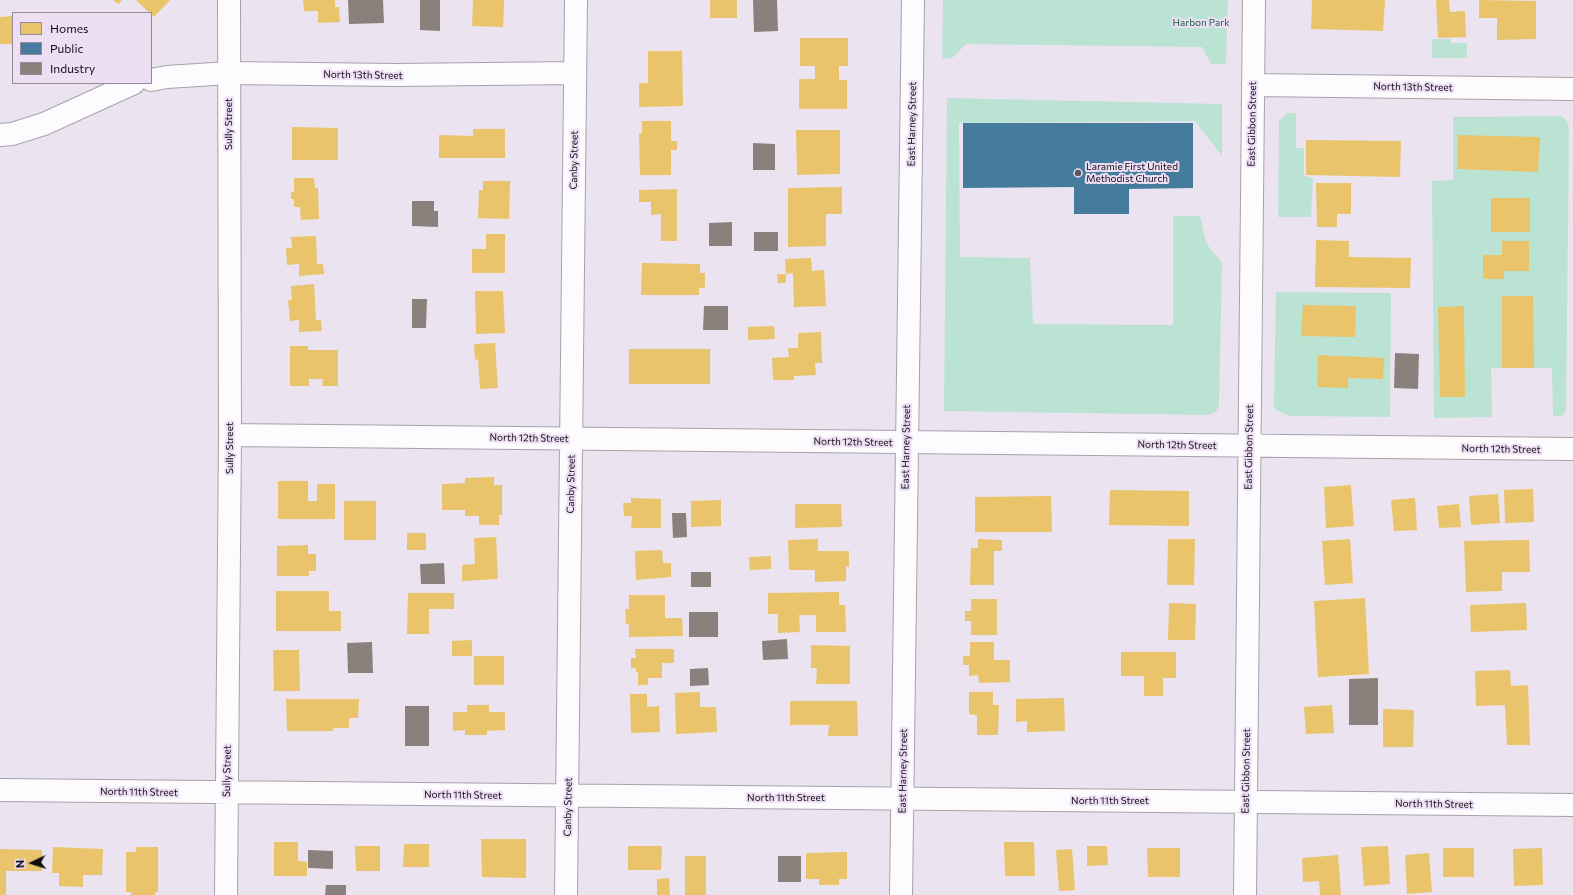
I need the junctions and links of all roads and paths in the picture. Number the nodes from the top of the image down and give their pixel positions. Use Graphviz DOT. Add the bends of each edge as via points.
graph roads {
  1 [pos="229,0"];
  2 [pos="576,0"];
  3 [pos="913,0"];
  4 [pos="1254,0"];
  5 [pos="228,73"];
  6 [pos="575,73"];
  7 [pos="152,80"];
  8 [pos="132,84"];
  9 [pos="1253,85"];
  10 [pos="1573,88"];
  11 [pos="0,135"];
  12 [pos="230,435"];
  13 [pos="571,438"];
  14 [pos="906,442"];
  15 [pos="1249,446"];
  16 [pos="1573,449"];
  17 [pos="0,790"];
  18 [pos="226,793"];
  19 [pos="568,796"];
  20 [pos="902,799"];
  21 [pos="1246,802"];
  22 [pos="1573,805"];
  23 [pos="226,895"];
  24 [pos="566,895"];
  25 [pos="901,895"];
  26 [pos="1245,895"];
  1 -- 5 [label="street, Sully Street"];
  2 -- 6 [label="street, Canby Street"];
  3 -- 14 [label="street, East Harney Street"];
  4 -- 9 [label="street, East Gibbon Street"];
  5 -- 6 [label="street, North 13th Street"];
  5 -- 7 [label="street, North 13th Street" via="167,76"];
  5 -- 12 [label="street, Sully Street"];
  6 -- 13 [label="street, Canby Street"];
  8 -- 11 [label="street" via="44,124"];
  9 -- 10 [label="street, North 13th Street"];
  9 -- 15 [label="street, East Gibbon Street"];
  12 -- 13 [label="street, North 12th Street"];
  12 -- 18 [label="street, Sully Street"];
  13 -- 14 [label="street, North 12th Street"];
  13 -- 19 [label="street, Canby Street"];
  14 -- 15 [label="street, North 12th Street"];
  14 -- 20 [label="street, East Harney Street"];
  15 -- 16 [label="street, North 12th Street"];
  15 -- 21 [label="street, East Gibbon Street"];
  17 -- 18 [label="street, North 11th Street"];
  18 -- 19 [label="street, North 11th Street"];
  18 -- 23 [label="street, Sully Street"];
  19 -- 20 [label="street, North 11th Street"];
  19 -- 24 [label="street, Canby Street"];
  20 -- 21 [label="street, North 11th Street"];
  20 -- 25 [label="street, East Harney Street"];
  21 -- 22 [label="street, North 11th Street"];
  21 -- 26 [label="street, East Gibbon Street"];
}
